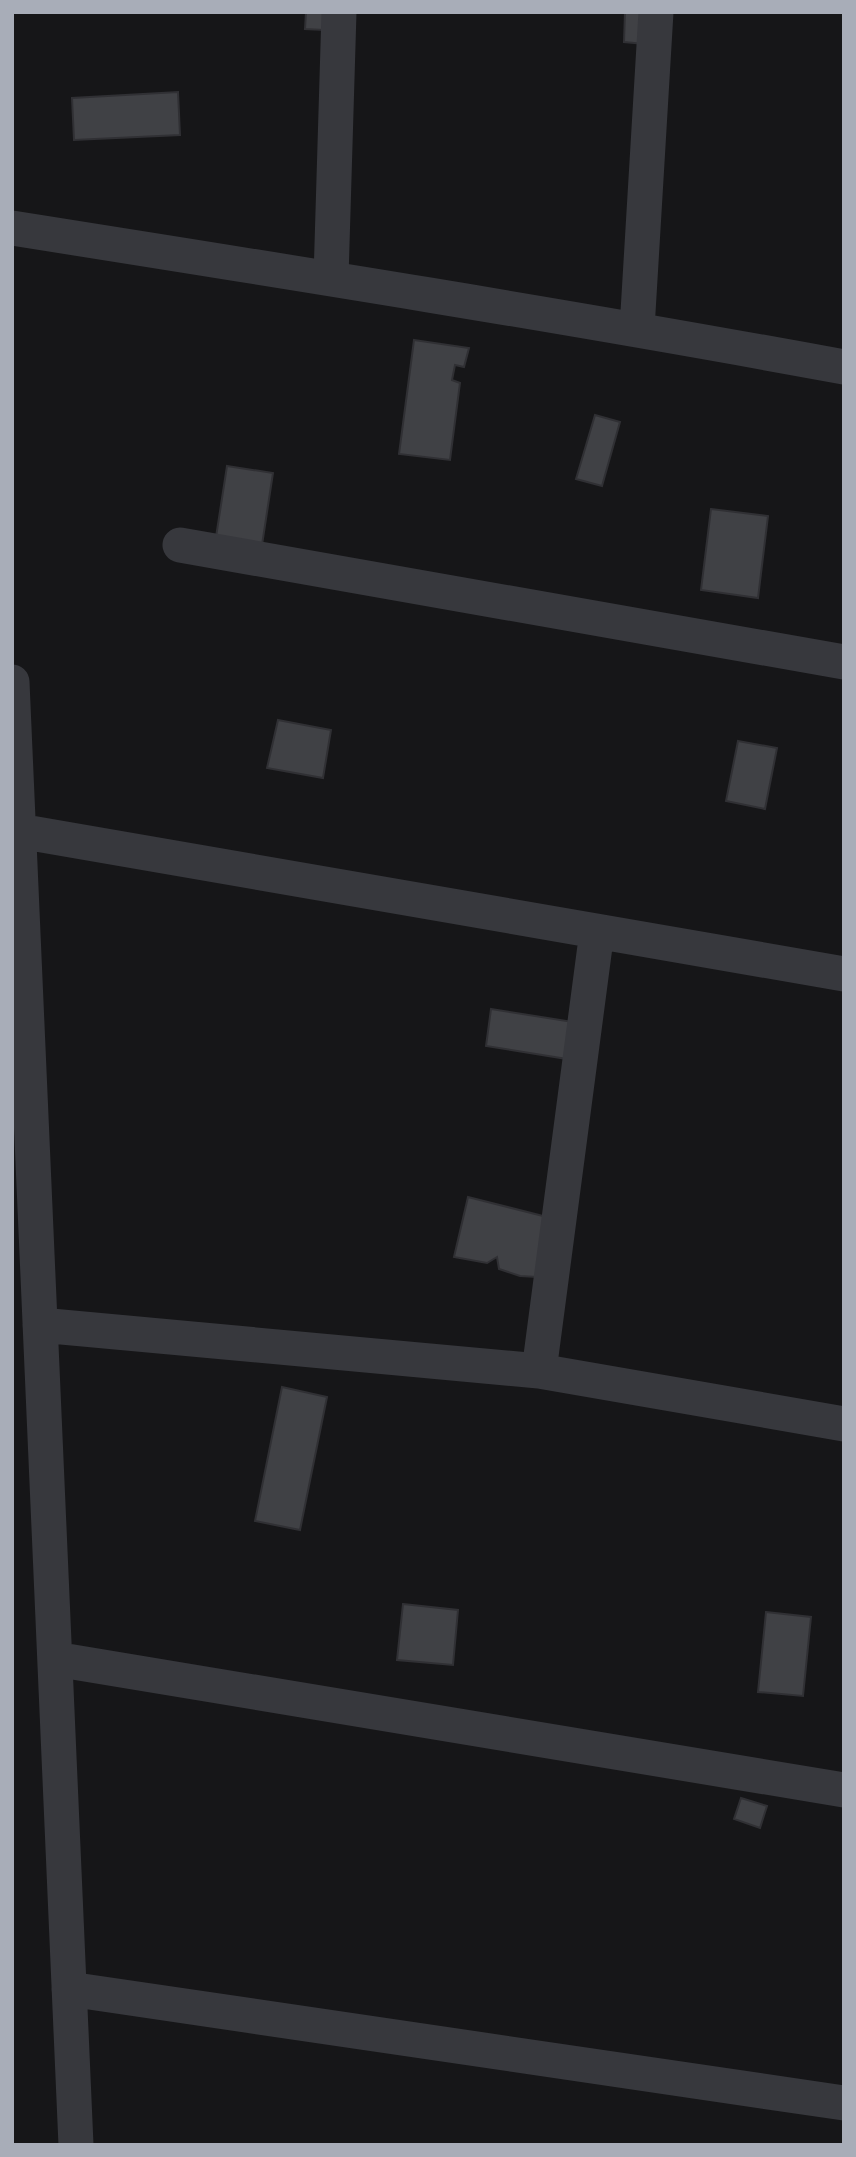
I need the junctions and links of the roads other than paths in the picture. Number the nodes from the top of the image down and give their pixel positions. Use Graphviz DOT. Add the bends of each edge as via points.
graph roads {
  1 [pos="339,12"];
  2 [pos="656,12"];
  3 [pos="12,229"];
  4 [pos="331,278"];
  5 [pos="637,329"];
  6 [pos="844,367"];
  7 [pos="180,545"];
  8 [pos="844,662"];
  9 [pos="12,682"];
  10 [pos="19,831"];
  11 [pos="597,931"];
  12 [pos="844,974"];
  13 [pos="40,1325"];
  14 [pos="539,1371"];
  15 [pos="844,1424"];
  16 [pos="55,1659"];
  17 [pos="844,1790"];
  18 [pos="69,1989"];
  19 [pos="844,2103"];
  20 [pos="76,2145"];
  1 -- 4 [label="street"];
  2 -- 5 [label="street"];
  3 -- 4 [label="street"];
  4 -- 5 [label="street"];
  5 -- 6 [label="street"];
  7 -- 8 [label="street"];
  9 -- 10 [label="street"];
  10 -- 11 [label="street"];
  10 -- 13 [label="street"];
  11 -- 12 [label="street"];
  11 -- 14 [label="street"];
  13 -- 14 [label="street"];
  13 -- 16 [label="street"];
  14 -- 15 [label="street"];
  16 -- 17 [label="street"];
  16 -- 18 [label="street"];
  18 -- 19 [label="street"];
  18 -- 20 [label="street"];
}
